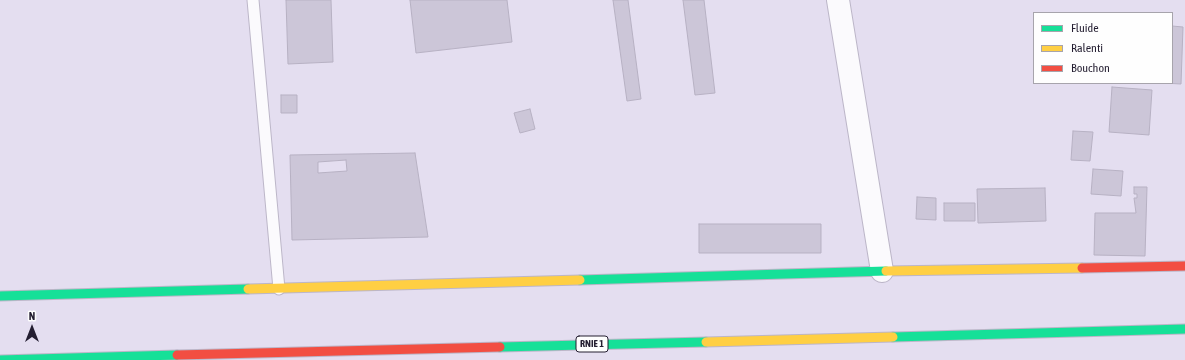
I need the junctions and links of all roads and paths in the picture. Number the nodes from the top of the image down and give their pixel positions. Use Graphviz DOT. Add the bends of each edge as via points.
graph roads {
  1 [pos="253,0"];
  2 [pos="838,0"];
  3 [pos="1185,266"];
  4 [pos="882,271"];
  5 [pos="279,289"];
  6 [pos="0,296"];
  7 [pos="1185,329"];
  8 [pos="0,360"];
  1 -- 5 [label="lane"];
  2 -- 4 [label="street"];
  3 -- 4 [label="main road"];
  4 -- 5 [label="main road"];
  5 -- 6 [label="main road"];
  7 -- 8 [label="main road, RNIE 1"];
}
